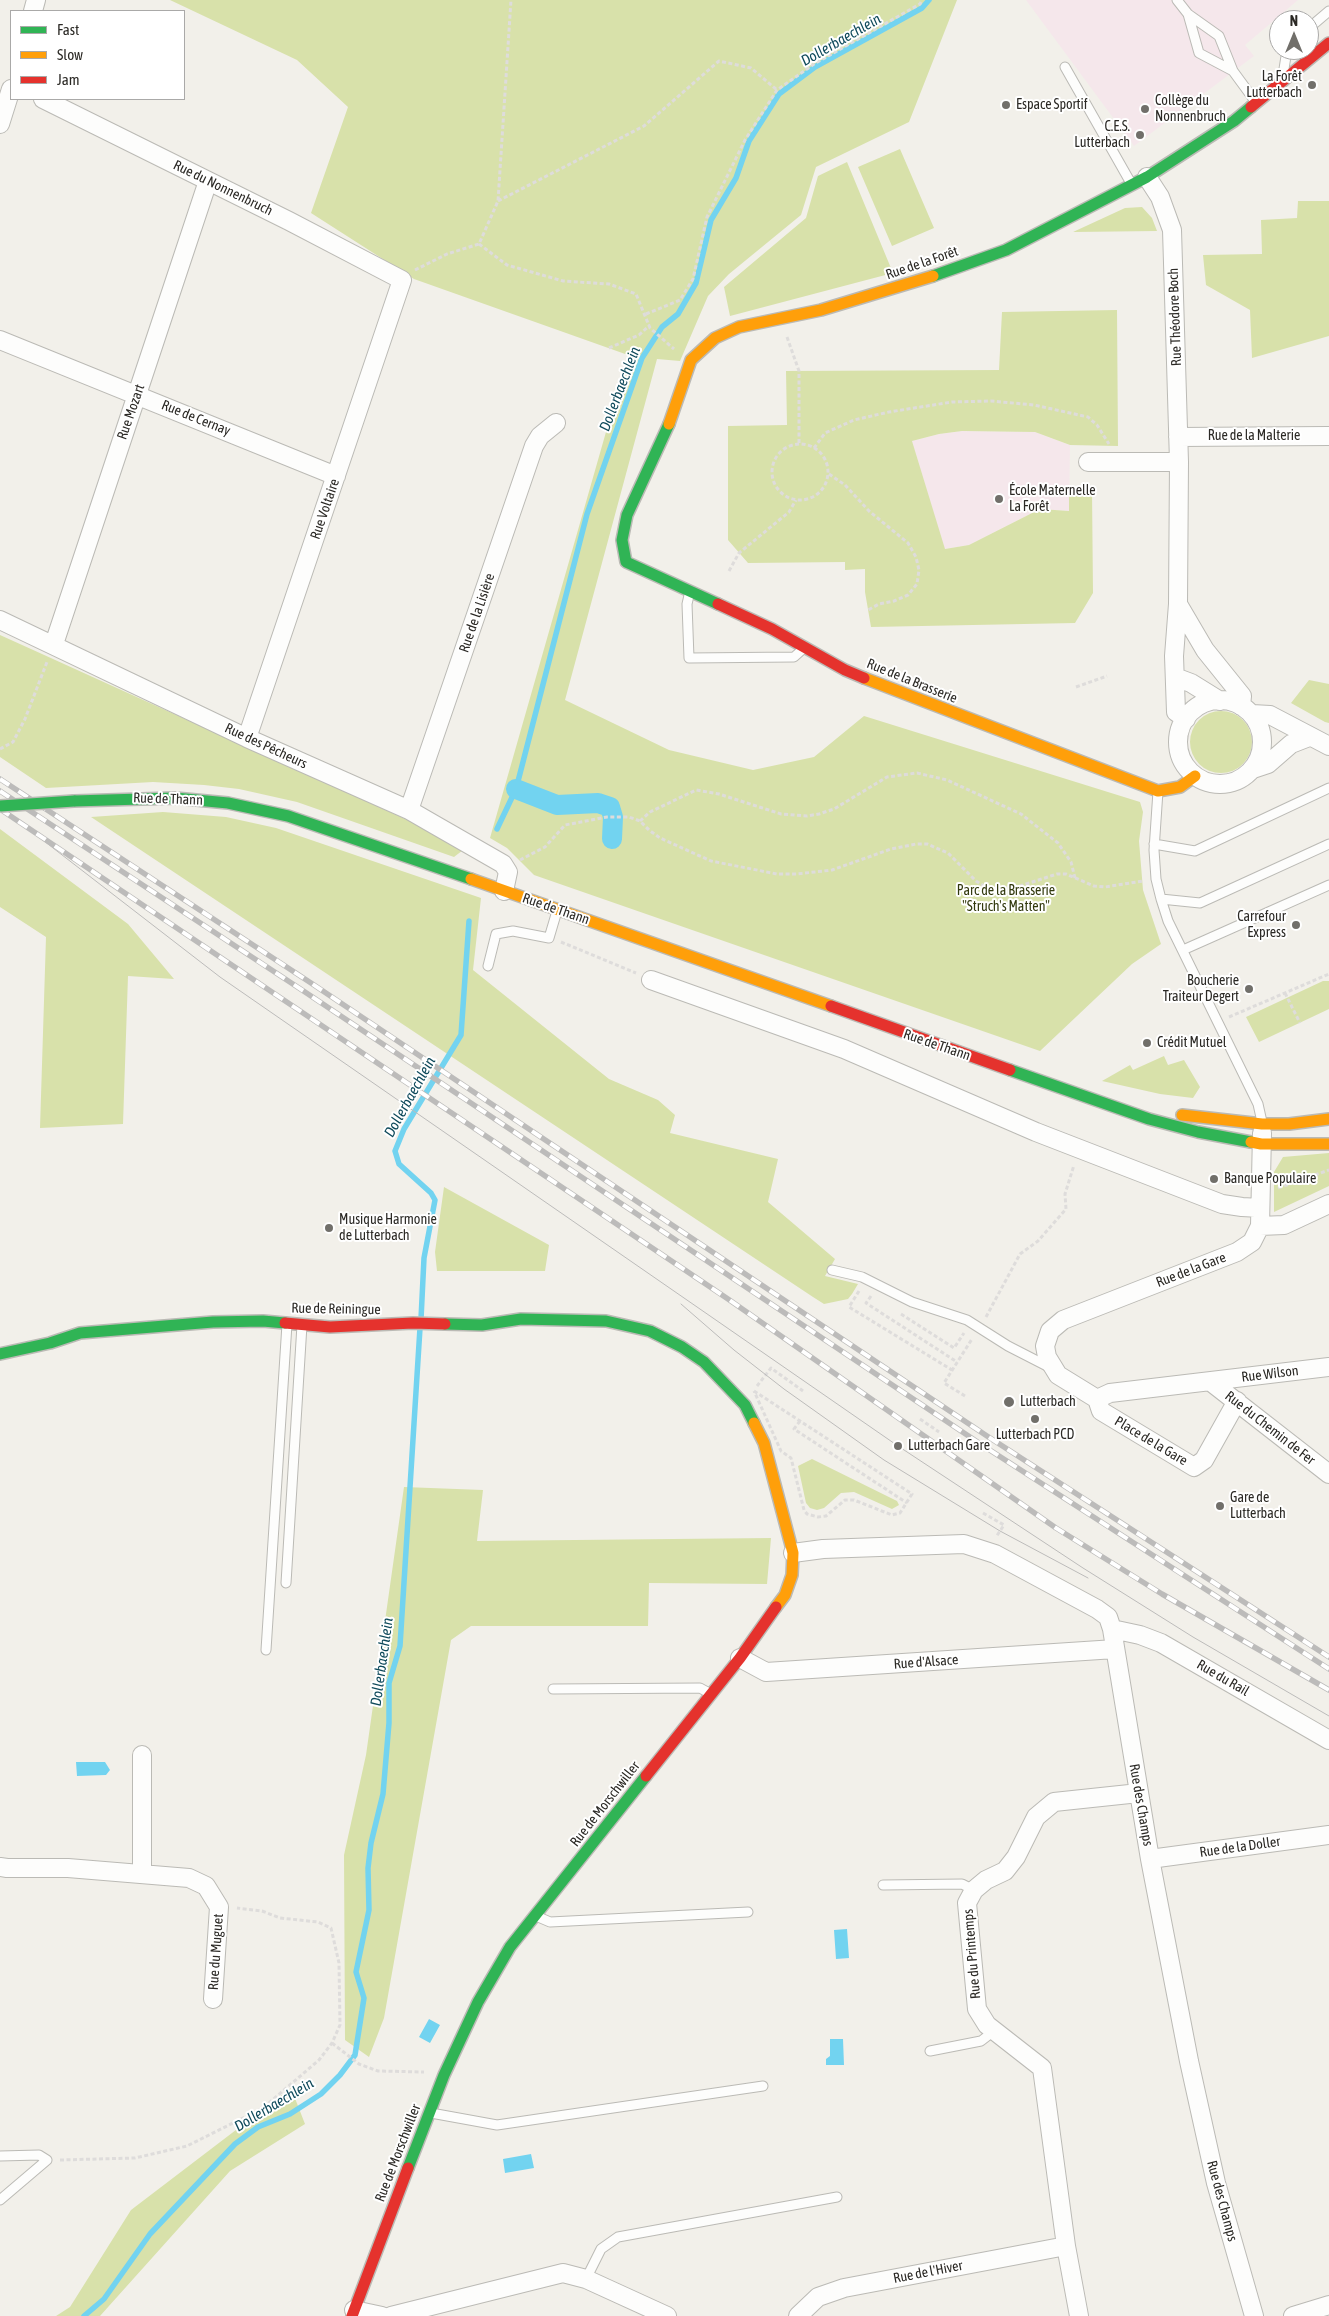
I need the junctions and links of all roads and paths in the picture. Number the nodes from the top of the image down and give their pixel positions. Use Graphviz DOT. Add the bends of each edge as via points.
graph roads {
  1 [pos="511,0"];
  2 [pos="922,0"];
  3 [pos="1177,0"];
  4 [pos="1329,12"];
  5 [pos="1188,14"];
  6 [pos="1319,20"];
  7 [pos="1329,43"];
  8 [pos="1285,60"];
  9 [pos="1065,67"];
  10 [pos="1233,72"];
  11 [pos="1282,81"];
  12 [pos="776,90"];
  13 [pos="10,92"];
  14 [pos="45,100"];
  15 [pos="1256,102"];
  16 [pos="0,124"];
  17 [pos="208,181"];
  18 [pos="1140,181"];
  19 [pos="498,201"];
  20 [pos="479,244"];
  21 [pos="402,280"];
  22 [pos="646,314"];
  23 [pos="781,319"];
  24 [pos="650,327"];
  25 [pos="0,340"];
  26 [pos="665,343"];
  27 [pos="609,348"];
  28 [pos="137,394"];
  29 [pos="556,423"];
  30 [pos="1329,436"];
  31 [pos="1178,437"];
  32 [pos="799,444"];
  33 [pos="1109,445"];
  34 [pos="814,448"];
  35 [pos="1088,462"];
  36 [pos="1179,462"];
  37 [pos="829,474"];
  38 [pos="336,476"];
  39 [pos="796,500"];
  40 [pos="626,562"];
  41 [pos="729,572"];
  42 [pos="690,591"];
  43 [pos="1178,604"];
  44 [pos="868,610"];
  45 [pos="0,620"];
  46 [pos="54,644"];
  47 [pos="804,648"];
  48 [pos="1107,676"];
  49 [pos="1175,677"];
  50 [pos="1076,687"];
  51 [pos="1220,701"];
  52 [pos="1247,710"];
  53 [pos="1186,719"];
  54 [pos="1309,737"];
  55 [pos="248,738"];
  56 [pos="1329,746"];
  57 [pos="0,749"];
  58 [pos="1253,768"];
  59 [pos="1195,776"];
  60 [pos="1329,788"];
  61 [pos="1158,791"];
  62 [pos="0,806"];
  63 [pos="409,810"];
  64 [pos="640,821"];
  65 [pos="1154,844"];
  66 [pos="1329,844"];
  67 [pos="520,860"];
  68 [pos="1075,878"];
  69 [pos="1156,879"];
  70 [pos="1329,884"];
  71 [pos="504,891"];
  72 [pos="1161,899"];
  73 [pos="558,910"];
  74 [pos="549,938"];
  75 [pos="1182,950"];
  76 [pos="488,966"];
  77 [pos="1329,974"];
  78 [pos="651,980"];
  79 [pos="1285,993"];
  80 [pos="1217,1023"];
  81 [pos="1300,1023"];
  82 [pos="1096,1100"];
  83 [pos="1329,1119"];
  84 [pos="1262,1124"];
  85 [pos="1261,1144"];
  86 [pos="1329,1144"];
  87 [pos="1078,1148"];
  88 [pos="1329,1170"];
  89 [pos="1261,1201"];
  90 [pos="1329,1204"];
  91 [pos="1260,1226"];
  92 [pos="832,1270"];
  93 [pos="866,1279"];
  94 [pos="880,1300"];
  95 [pos="1111,1302"];
  96 [pos="896,1311"];
  97 [pos="971,1322"];
  98 [pos="287,1323"];
  99 [pos="302,1325"];
  100 [pos="980,1328"];
  101 [pos="971,1340"];
  102 [pos="671,1341"];
  103 [pos="0,1354"];
  104 [pos="957,1362"];
  105 [pos="1329,1367"];
  106 [pos="1053,1368"];
  107 [pos="952,1370"];
  108 [pos="1211,1382"];
  109 [pos="754,1391"];
  110 [pos="803,1391"];
  111 [pos="965,1396"];
  112 [pos="1097,1399"];
  113 [pos="1238,1401"];
  114 [pos="920,1419"];
  115 [pos="800,1421"];
  116 [pos="939,1432"];
  117 [pos="1329,1474"];
  118 [pos="907,1503"];
  119 [pos="793,1552"];
  120 [pos="286,1583"];
  121 [pos="1112,1629"];
  122 [pos="266,1650"];
  123 [pos="1115,1650"];
  124 [pos="740,1658"];
  125 [pos="552,1689"];
  126 [pos="711,1694"];
  127 [pos="1329,1740"];
  128 [pos="142,1755"];
  129 [pos="1139,1793"];
  130 [pos="1329,1835"];
  131 [pos="1150,1859"];
  132 [pos="0,1867"];
  133 [pos="142,1874"];
  134 [pos="882,1886"];
  135 [pos="974,1890"];
  136 [pos="219,1907"];
  137 [pos="748,1912"];
  138 [pos="535,1916"];
  139 [pos="212,1999"];
  140 [pos="994,2031"];
  141 [pos="332,2043"];
  142 [pos="930,2051"];
  143 [pos="444,2075"];
  144 [pos="763,2086"];
  145 [pos="430,2112"];
  146 [pos="0,2156"];
  147 [pos="47,2160"];
  148 [pos="837,2198"];
  149 [pos="0,2200"];
  150 [pos="1066,2246"];
  151 [pos="586,2279"];
  152 [pos="1329,2305"];
  153 [pos="353,2313"];
  154 [pos="382,2316"];
  155 [pos="391,2316"];
  156 [pos="667,2316"];
  157 [pos="798,2316"];
  158 [pos="1079,2316"];
  159 [pos="1254,2316"];
  160 [pos="1293,2316"];
  1 -- 19 [label="path"];
  2 -- 12 [label="path"];
  3 -- 5 [label="lane"];
  4 -- 6 [label="lane"];
  5 -- 10 [label="lane" via="1220,36"];
  5 -- 10 [label="lane" via="1199,53"];
  7 -- 11 [label="street, Rue de la Forêt"];
  8 -- 11 [label="lane"];
  9 -- 18 [label="lane"];
  10 -- 15 [label="lane"];
  11 -- 15 [label="street, Rue de la Forêt"];
  12 -- 19 [label="path" via="751,68 719,61 644,126"];
  12 -- 22 [label="path" via="745,140 707,217 693,280 680,300"];
  13 -- 16 [label="street"];
  14 -- 17 [label="street, Rue du Nonnenbruch"];
  15 -- 18 [label="street, Rue de la Forêt" via="1234,121"];
  17 -- 21 [label="street, Rue du Nonnenbruch"];
  17 -- 28 [label="street, Rue Mozart"];
  18 -- 23 [label="street, Rue de la Forêt" via="1006,250 923,280"];
  18 -- 31 [label="street, Rue Théodore Boch" via="1160,197 1172,230"];
  19 -- 20 [label="path"];
  20 -- 21 [label="path" via="446,254"];
  20 -- 22 [label="path" via="507,265 563,281 609,284 636,294"];
  21 -- 38 [label="street, Rue Voltaire"];
  22 -- 24 [label="path"];
  23 -- 32 [label="path" via="799,371"];
  23 -- 40 [label="street, Rue de la Forêt" via="739,327 715,338 691,360 672,420 627,515 622,540"];
  24 -- 26 [label="path"];
  24 -- 27 [label="path" via="639,336"];
  25 -- 28 [label="street, Rue de Cernay"];
  28 -- 38 [label="street, Rue de Cernay"];
  28 -- 46 [label="street, Rue Mozart"];
  29 -- 63 [label="street, Rue de la Lisière" via="540,436 534,446"];
  30 -- 31 [label="street, Rue de la Malterie"];
  31 -- 36 [label="street, Rue Théodore Boch"];
  32 -- 34 [label="path"];
  32 -- 39 [label="path" via="780,453 772,472 781,493"];
  33 -- 34 [label="path" via="1098,425 1088,417 992,400 952,402 854,420 825,433"];
  34 -- 37 [label="path" via="824,456"];
  35 -- 36 [label="street"];
  36 -- 43 [label="street, Rue Théodore Boch"];
  37 -- 39 [label="path" via="822,491 812,498"];
  37 -- 44 [label="path" via="908,544 916,557 919,570 917,584 908,595"];
  38 -- 55 [label="street, Rue Voltaire"];
  39 -- 41 [label="path" via="789,512 739,553"];
  40 -- 42 [label="street, Rue de la Brasserie"];
  42 -- 47 [label="street, Rue de la Brasserie"];
  42 -- 47 [label="lane" via="687,604 689,658 794,657"];
  43 -- 49 [label="street, Rue Théodore Boch"];
  43 -- 52 [label="street" via="1205,650 1242,696"];
  45 -- 46 [label="street, Rue des Pêcheurs"];
  46 -- 55 [label="street, Rue des Pêcheurs"];
  46 -- 57 [label="path" via="25,719 12,742"];
  47 -- 61 [label="street, Rue de la Brasserie" via="901,694"];
  48 -- 50 [label="path"];
  49 -- 51 [label="street"];
  49 -- 53 [label="street, Rue Théodore Boch" via="1176,712"];
  51 -- 52 [label="street"];
  51 -- 53 [label="street" via="1201,706"];
  52 -- 54 [label="street" via="1270,715"];
  52 -- 58 [label="street" via="1262,735 1261,753"];
  53 -- 59 [label="street" via="1178,743 1183,761"];
  54 -- 56 [label="street"];
  54 -- 58 [label="street" via="1291,744 1268,764"];
  55 -- 63 [label="street, Rue des Pêcheurs"];
  58 -- 59 [label="street" via="1232,783 1207,782"];
  59 -- 61 [label="street" via="1180,787"];
  60 -- 65 [label="lane" via="1195,851"];
  61 -- 65 [label="lane"];
  62 -- 71 [label="street, Rue de Thann, bridge" via="175,798 228,803 288,816"];
  63 -- 71 [label="street, Rue des Pêcheurs" via="503,864 508,872"];
  64 -- 67 [label="path" via="620,816 565,825 545,847"];
  64 -- 68 [label="path" via="660,838 711,861 777,874 832,870 890,849 928,844 948,853 976,881 994,889 1020,886 1057,874"];
  64 -- 68 [label="path" via="650,812 696,790 781,814 806,816 834,809 887,777 931,775 972,791 1033,822 1058,843 1071,862"];
  65 -- 69 [label="lane"];
  66 -- 72 [label="lane" via="1200,903"];
  68 -- 69 [label="path" via="1105,887"];
  69 -- 72 [label="lane"];
  70 -- 75 [label="lane"];
  71 -- 73 [label="street, Rue de Thann"];
  72 -- 75 [label="lane"];
  73 -- 74 [label="lane"];
  73 -- 82 [label="street, Rue de Thann"];
  74 -- 76 [label="lane" via="512,931 496,934"];
  74 -- 78 [label="path"];
  75 -- 80 [label="lane"];
  77 -- 79 [label="path"];
  78 -- 87 [label="street" via="844,1049"];
  79 -- 80 [label="path"];
  79 -- 81 [label="path"];
  80 -- 84 [label="lane" via="1258,1104"];
  82 -- 84 [label="street, Rue de Thann"];
  82 -- 85 [label="street, Rue de Thann" via="1149,1119"];
  83 -- 84 [label="street, Rue de Thann"];
  84 -- 85 [label="street"];
  85 -- 86 [label="street, Rue de Thann"];
  85 -- 89 [label="street"];
  87 -- 89 [label="street" via="1222,1204 1242,1207"];
  87 -- 100 [label="path" via="1065,1194 1066,1209 1038,1241 1020,1254"];
  88 -- 89 [label="path"];
  89 -- 91 [label="street"];
  90 -- 91 [label="street" via="1284,1225"];
  91 -- 95 [label="street, Rue de la Gare" via="1252,1242 1238,1252"];
  92 -- 93 [label="lane"];
  93 -- 97 [label="lane" via="912,1302"];
  93 -- 107 [label="path" via="849,1306"];
  94 -- 104 [label="path" via="871,1295 866,1303"];
  95 -- 106 [label="street, Place de la Gare" via="1074,1314 1056,1325 1046,1338 1045,1346"];
  96 -- 97 [label="path" via="954,1348"];
  97 -- 100 [label="lane"];
  98 -- 99 [label="street, Rue de Reiningue"];
  98 -- 103 [label="street, Rue de Reiningue" via="243,1320 97,1331"];
  98 -- 122 [label="lane"];
  99 -- 102 [label="street, Rue de Reiningue" via="482,1325 521,1319 590,1320 635,1326"];
  99 -- 120 [label="lane"];
  100 -- 106 [label="lane"];
  101 -- 104 [label="path"];
  102 -- 119 [label="street, Rue de Morschwiller" via="716,1373 753,1418 769,1458"];
  104 -- 107 [label="path"];
  105 -- 108 [label="street, Rue Wilson"];
  106 -- 112 [label="street, Place de la Gare" via="1067,1382"];
  107 -- 111 [label="path" via="944,1382"];
  108 -- 112 [label="street, Place de la Gare" via="1110,1393"];
  108 -- 113 [label="street, Rue du Chemin de Fer"];
  109 -- 110 [label="path" via="771,1368"];
  109 -- 115 [label="path"];
  109 -- 118 [label="path" via="781,1451 791,1458 807,1514 826,1516 845,1500 854,1500 892,1515 900,1513"];
  112 -- 113 [label="street, Place de la Gare" via="1101,1411 1194,1467 1201,1465"];
  113 -- 117 [label="street, Rue du Chemin de Fer"];
  114 -- 116 [label="path"];
  115 -- 118 [label="path" via="912,1494"];
  115 -- 118 [label="path" via="794,1429"];
  119 -- 121 [label="street, Rue des Champs" via="930,1544 975,1546 1097,1609 1108,1617"];
  119 -- 124 [label="street, Rue de Morschwiller" via="792,1575 785,1595"];
  121 -- 123 [label="street, Rue des Champs"];
  121 -- 127 [label="street, Rue du Rail" via="1161,1643"];
  123 -- 124 [label="street, Rue d'Alsace" via="766,1672"];
  123 -- 129 [label="street, Rue des Champs"];
  124 -- 126 [label="street, Rue de Morschwiller"];
  125 -- 126 [label="lane" via="700,1688"];
  126 -- 138 [label="street, Rue de Morschwiller"];
  128 -- 133 [label="street"];
  129 -- 131 [label="street, Rue des Champs"];
  129 -- 135 [label="street, Rue du Printemps" via="1054,1802 1036,1816 1016,1858 1005,1871"];
  130 -- 131 [label="street, Rue de la Doller"];
  131 -- 159 [label="street, Rue des Champs" via="1216,2183"];
  132 -- 133 [label="street, Rue du Muguet"];
  133 -- 136 [label="street, Rue du Muguet" via="189,1878 206,1886"];
  134 -- 135 [label="lane" via="962,1884"];
  135 -- 140 [label="street, Rue du Printemps" via="967,1904 977,2009 986,2025"];
  136 -- 139 [label="street, Rue du Muguet"];
  136 -- 141 [label="path" via="262,1911 280,1918 318,1922 331,1928 339,1963 340,2024"];
  137 -- 138 [label="lane" via="550,1922"];
  138 -- 143 [label="street, Rue de Morschwiller" via="510,1947 487,1987"];
  140 -- 142 [label="lane" via="981,2041"];
  140 -- 150 [label="street, Rue du Printemps" via="1042,2068"];
  141 -- 143 [label="path" via="359,2064 378,2071"];
  141 -- 147 [label="path" via="319,2060 263,2108 187,2146 135,2158"];
  143 -- 145 [label="street, Rue de Morschwiller"];
  144 -- 145 [label="lane" via="497,2125"];
  145 -- 153 [label="street, Rue de Morschwiller"];
  146 -- 147 [label="lane" via="39,2155"];
  147 -- 149 [label="lane"];
  148 -- 151 [label="lane" via="618,2237 601,2249"];
  150 -- 157 [label="street, Rue de l'Hiver" via="844,2288 818,2297"];
  150 -- 158 [label="street, Rue du Printemps"];
  151 -- 155 [label="street" via="563,2273"];
  151 -- 156 [label="street"];
  152 -- 160 [label="street"];
  153 -- 154 [label="street"];
}
